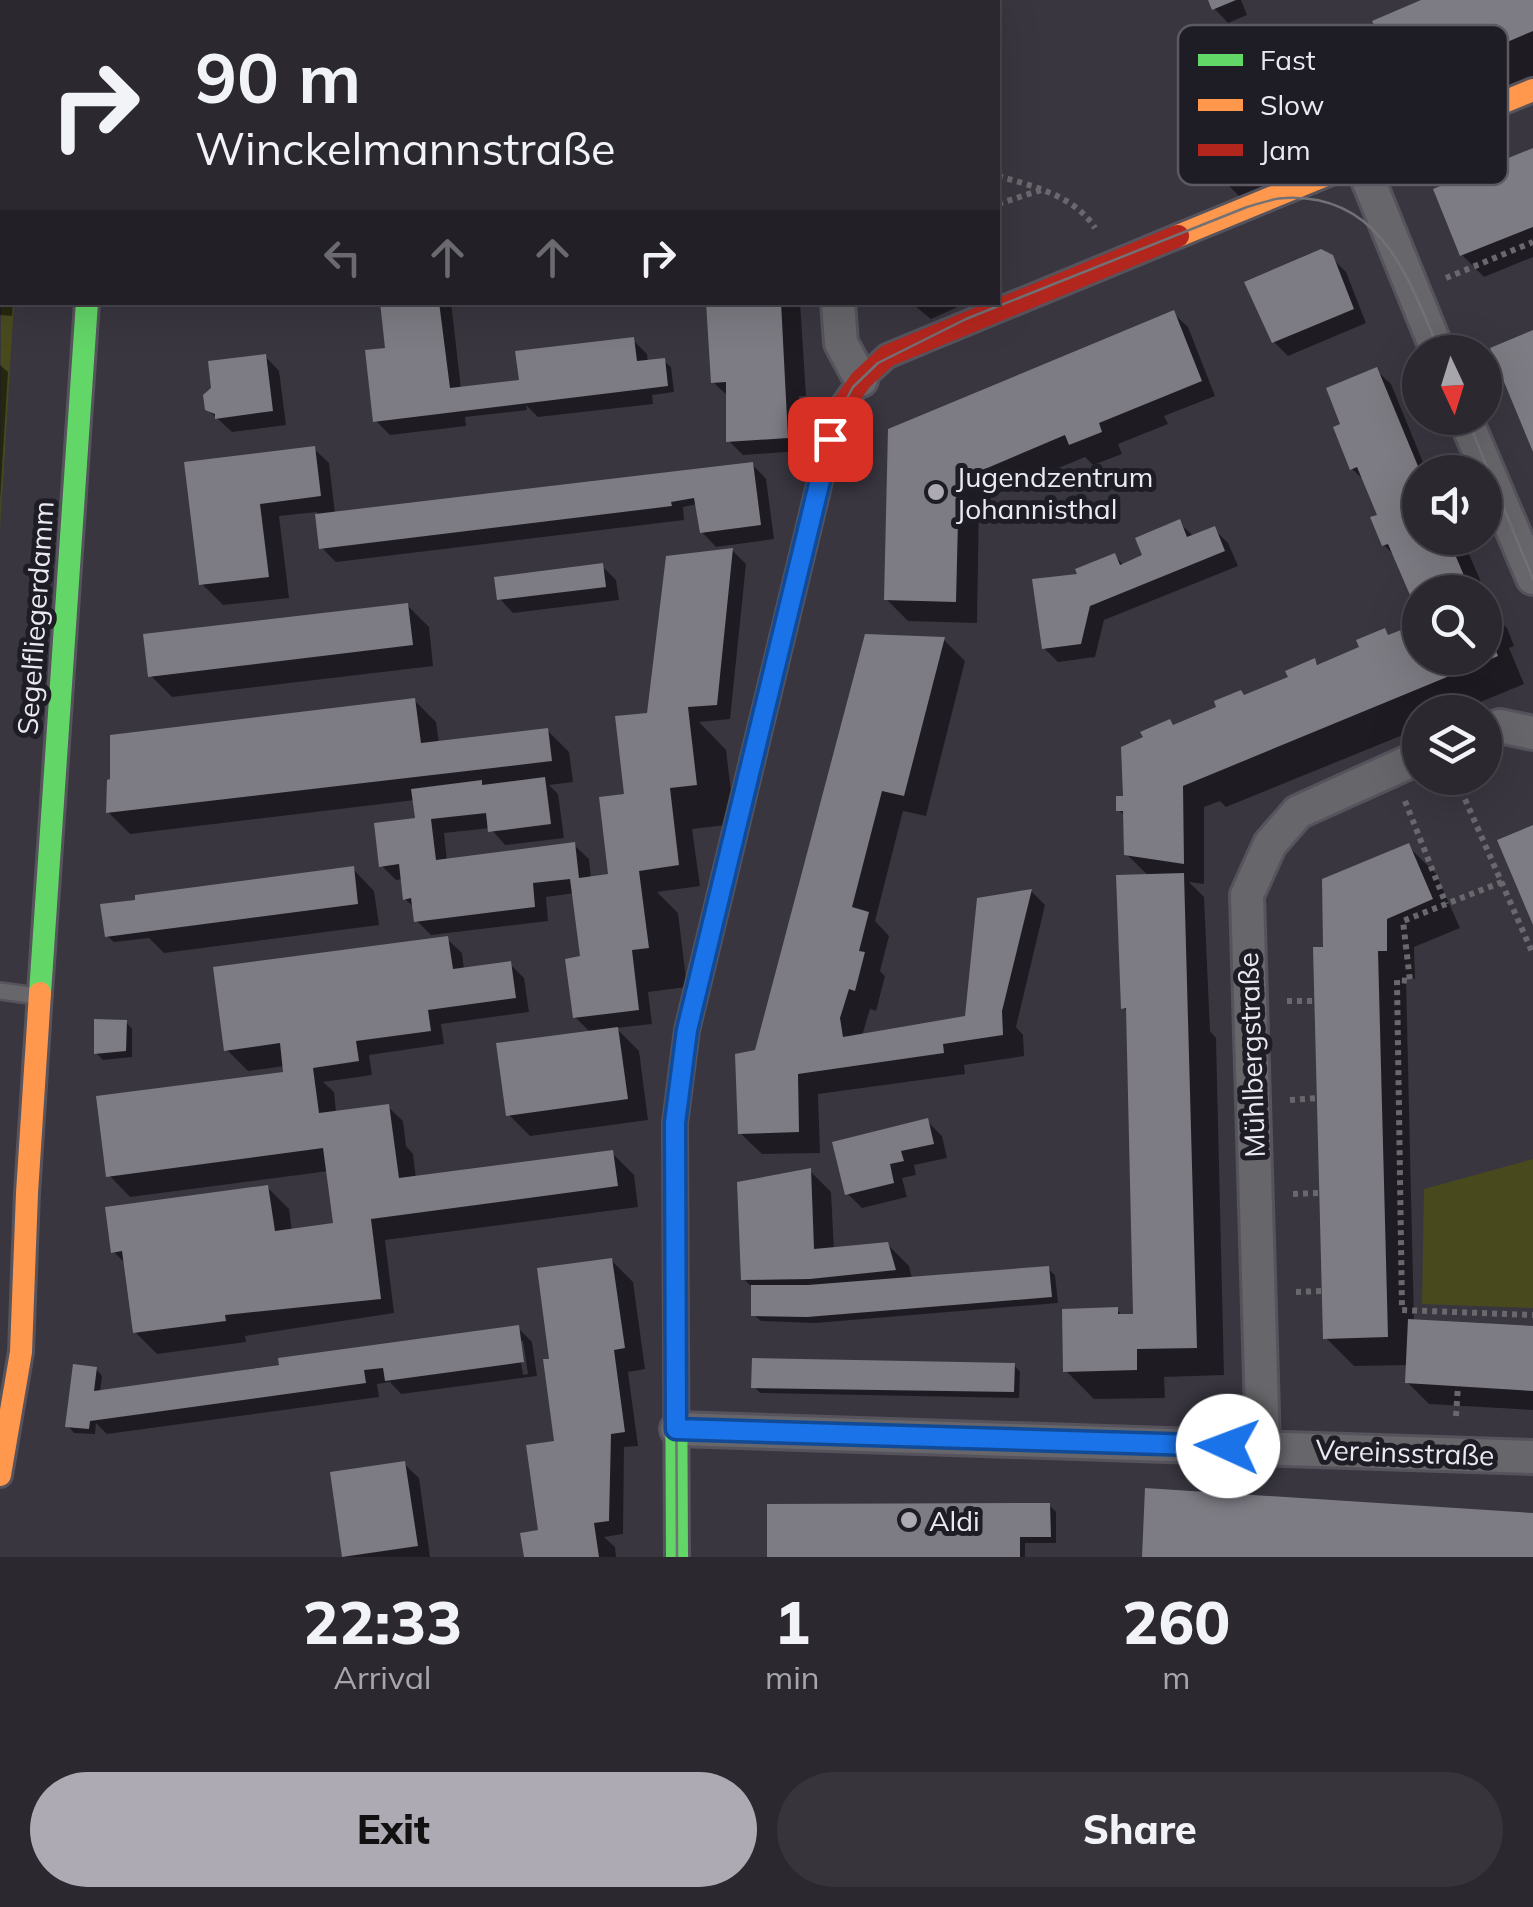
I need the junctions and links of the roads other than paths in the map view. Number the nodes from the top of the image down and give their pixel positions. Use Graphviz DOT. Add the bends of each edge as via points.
graph roads {
  1 [pos="1533,90"];
  2 [pos="1508,100"];
  3 [pos="1300,185"];
  4 [pos="1370,185"];
  5 [pos="87,305"];
  6 [pos="838,305"];
  7 [pos="1431,335"];
  8 [pos="860,380"];
  9 [pos="1472,435"];
  10 [pos="1533,578"];
  11 [pos="1502,726"];
  12 [pos="1533,733"];
  13 [pos="1402,765"];
  14 [pos="0,991"];
  15 [pos="40,996"];
  16 [pos="676,1429"];
  17 [pos="1263,1447"];
  18 [pos="1533,1457"];
  19 [pos="0,1475"];
  20 [pos="676,1557"];
  1 -- 2 [label="street"];
  3 -- 8 [label="street" via="887,356"];
  4 -- 7 [label="street"];
  5 -- 15 [label="street, Segelfliegerdamm"];
  6 -- 8 [label="street" via="841,342"];
  8 -- 16 [label="street" via="836,414 687,1030 675,1123"];
  9 -- 10 [label="street"];
  11 -- 12 [label="street"];
  13 -- 17 [label="street, Mühlbergstraße" via="1298,812 1270,844 1247,895"];
  14 -- 15 [label="lane"];
  15 -- 19 [label="street, Segelfliegerdamm" via="21,1352"];
  16 -- 17 [label="street, Vereinsstraße"];
  16 -- 20 [label="street"];
  17 -- 18 [label="street, Vereinsstraße"];
}
